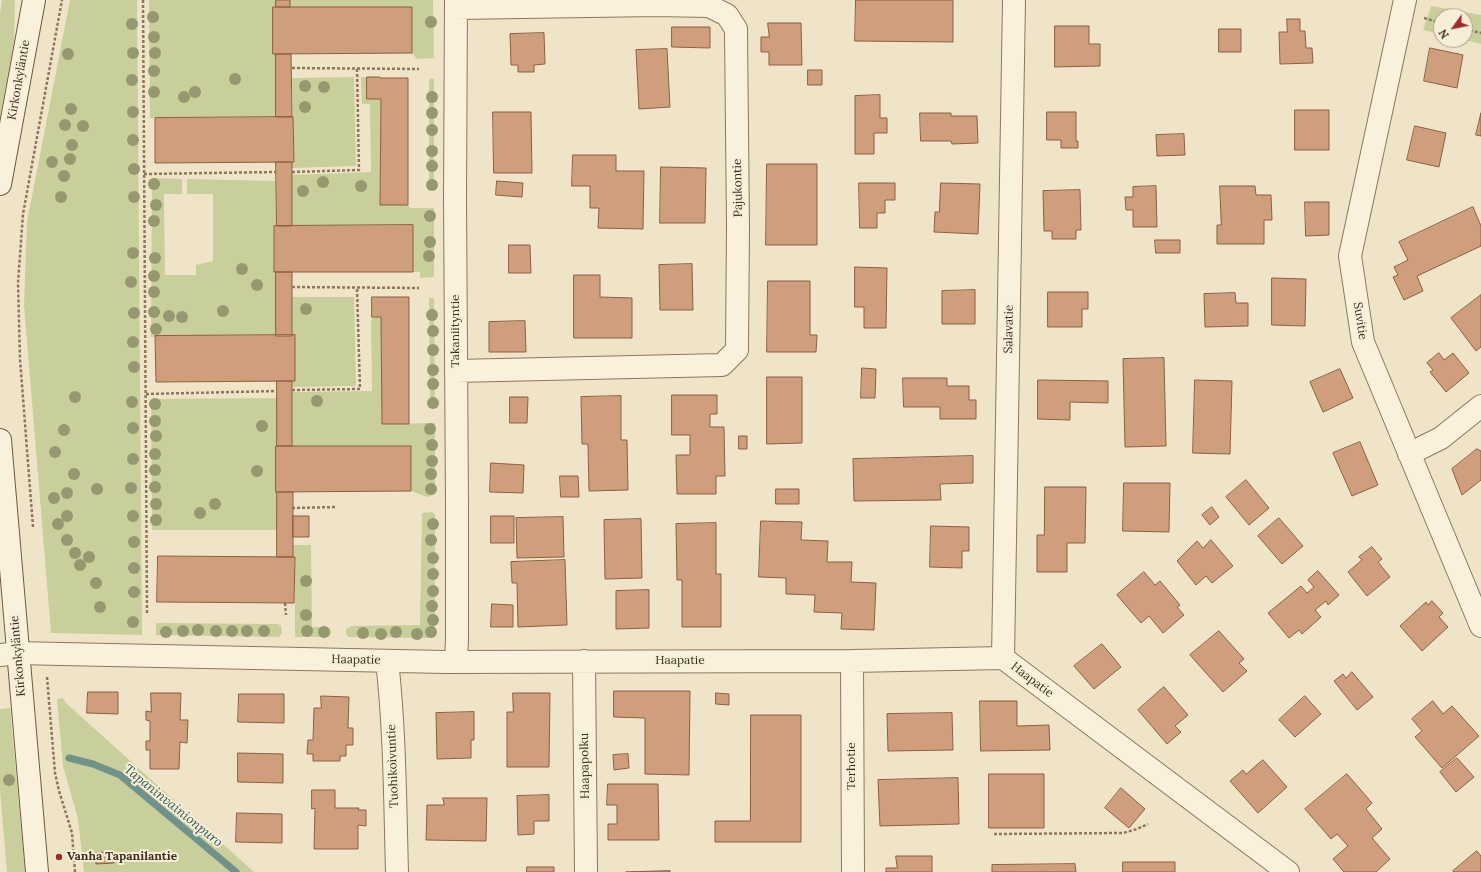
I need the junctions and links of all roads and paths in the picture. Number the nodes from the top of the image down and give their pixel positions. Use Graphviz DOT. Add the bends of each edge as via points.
graph roads {
  1 [pos="34,0"];
  2 [pos="62,0"];
  3 [pos="144,0"];
  4 [pos="1014,0"];
  5 [pos="1405,0"];
  6 [pos="456,4"];
  7 [pos="1419,17"];
  8 [pos="1433,21"];
  9 [pos="292,68"];
  10 [pos="357,68"];
  11 [pos="419,69"];
  12 [pos="276,172"];
  13 [pos="292,172"];
  14 [pos="144,174"];
  15 [pos="0,184"];
  16 [pos="292,288"];
  17 [pos="358,288"];
  18 [pos="419,288"];
  19 [pos="456,371"];
  20 [pos="292,390"];
  21 [pos="277,391"];
  22 [pos="146,394"];
  23 [pos="1481,406"];
  24 [pos="0,440"];
  25 [pos="1409,454"];
  26 [pos="337,507"];
  27 [pos="292,508"];
  28 [pos="33,532"];
  29 [pos="285,603"];
  30 [pos="148,614"];
  31 [pos="286,615"];
  32 [pos="1481,626"];
  33 [pos="9,654"];
  34 [pos="44,654"];
  35 [pos="1004,658"];
  36 [pos="584,660"];
  37 [pos="387,661"];
  38 [pos="852,661"];
  39 [pos="456,662"];
  40 [pos="1148,824"];
  41 [pos="994,834"];
  42 [pos="37,872"];
  43 [pos="75,872"];
  44 [pos="397,872"];
  45 [pos="586,872"];
  46 [pos="853,872"];
  47 [pos="1288,872"];
  1 -- 15 [label="street, Kirkonkyläntie"];
  2 -- 28 [label="path" via="23,214 18,283 20,359"];
  3 -- 14 [label="path"];
  4 -- 35 [label="street, Salavatie"];
  5 -- 25 [label="street, Suvitie" via="1350,256 1363,342"];
  6 -- 19 [label="street, Takaniityntie"];
  6 -- 19 [label="street, Pajukontie" via="709,6 727,15 736,32 738,220 737,350 722,365"];
  7 -- 8 [label="path"];
  9 -- 10 [label="path"];
  10 -- 11 [label="path"];
  10 -- 13 [label="path" via="359,170"];
  12 -- 14 [label="path"];
  14 -- 22 [label="path"];
  16 -- 17 [label="path"];
  17 -- 18 [label="path"];
  17 -- 20 [label="path" via="360,389"];
  19 -- 39 [label="street, Takaniityntie"];
  21 -- 22 [label="path"];
  22 -- 30 [label="path"];
  23 -- 25 [label="street" via="1441,438"];
  24 -- 33 [label="street, Kirkonkyläntie"];
  25 -- 32 [label="street, Suvitie"];
  26 -- 27 [label="path"];
  29 -- 31 [label="path"];
  33 -- 34 [label="street, Haapatie"];
  33 -- 42 [label="street, Kirkonkyläntie"];
  34 -- 37 [label="street, Haapatie"];
  34 -- 43 [label="path" via="55,773 72,833"];
  35 -- 38 [label="street, Haapatie"];
  35 -- 47 [label="street, Haapatie"];
  36 -- 38 [label="street, Haapatie"];
  36 -- 39 [label="street, Haapatie"];
  36 -- 45 [label="street, Haapapolku"];
  37 -- 39 [label="street, Haapatie"];
  37 -- 44 [label="street, Tuohikoivuntie"];
  38 -- 46 [label="street, Terhotie"];
  40 -- 41 [label="path" via="1123,833"];
}
